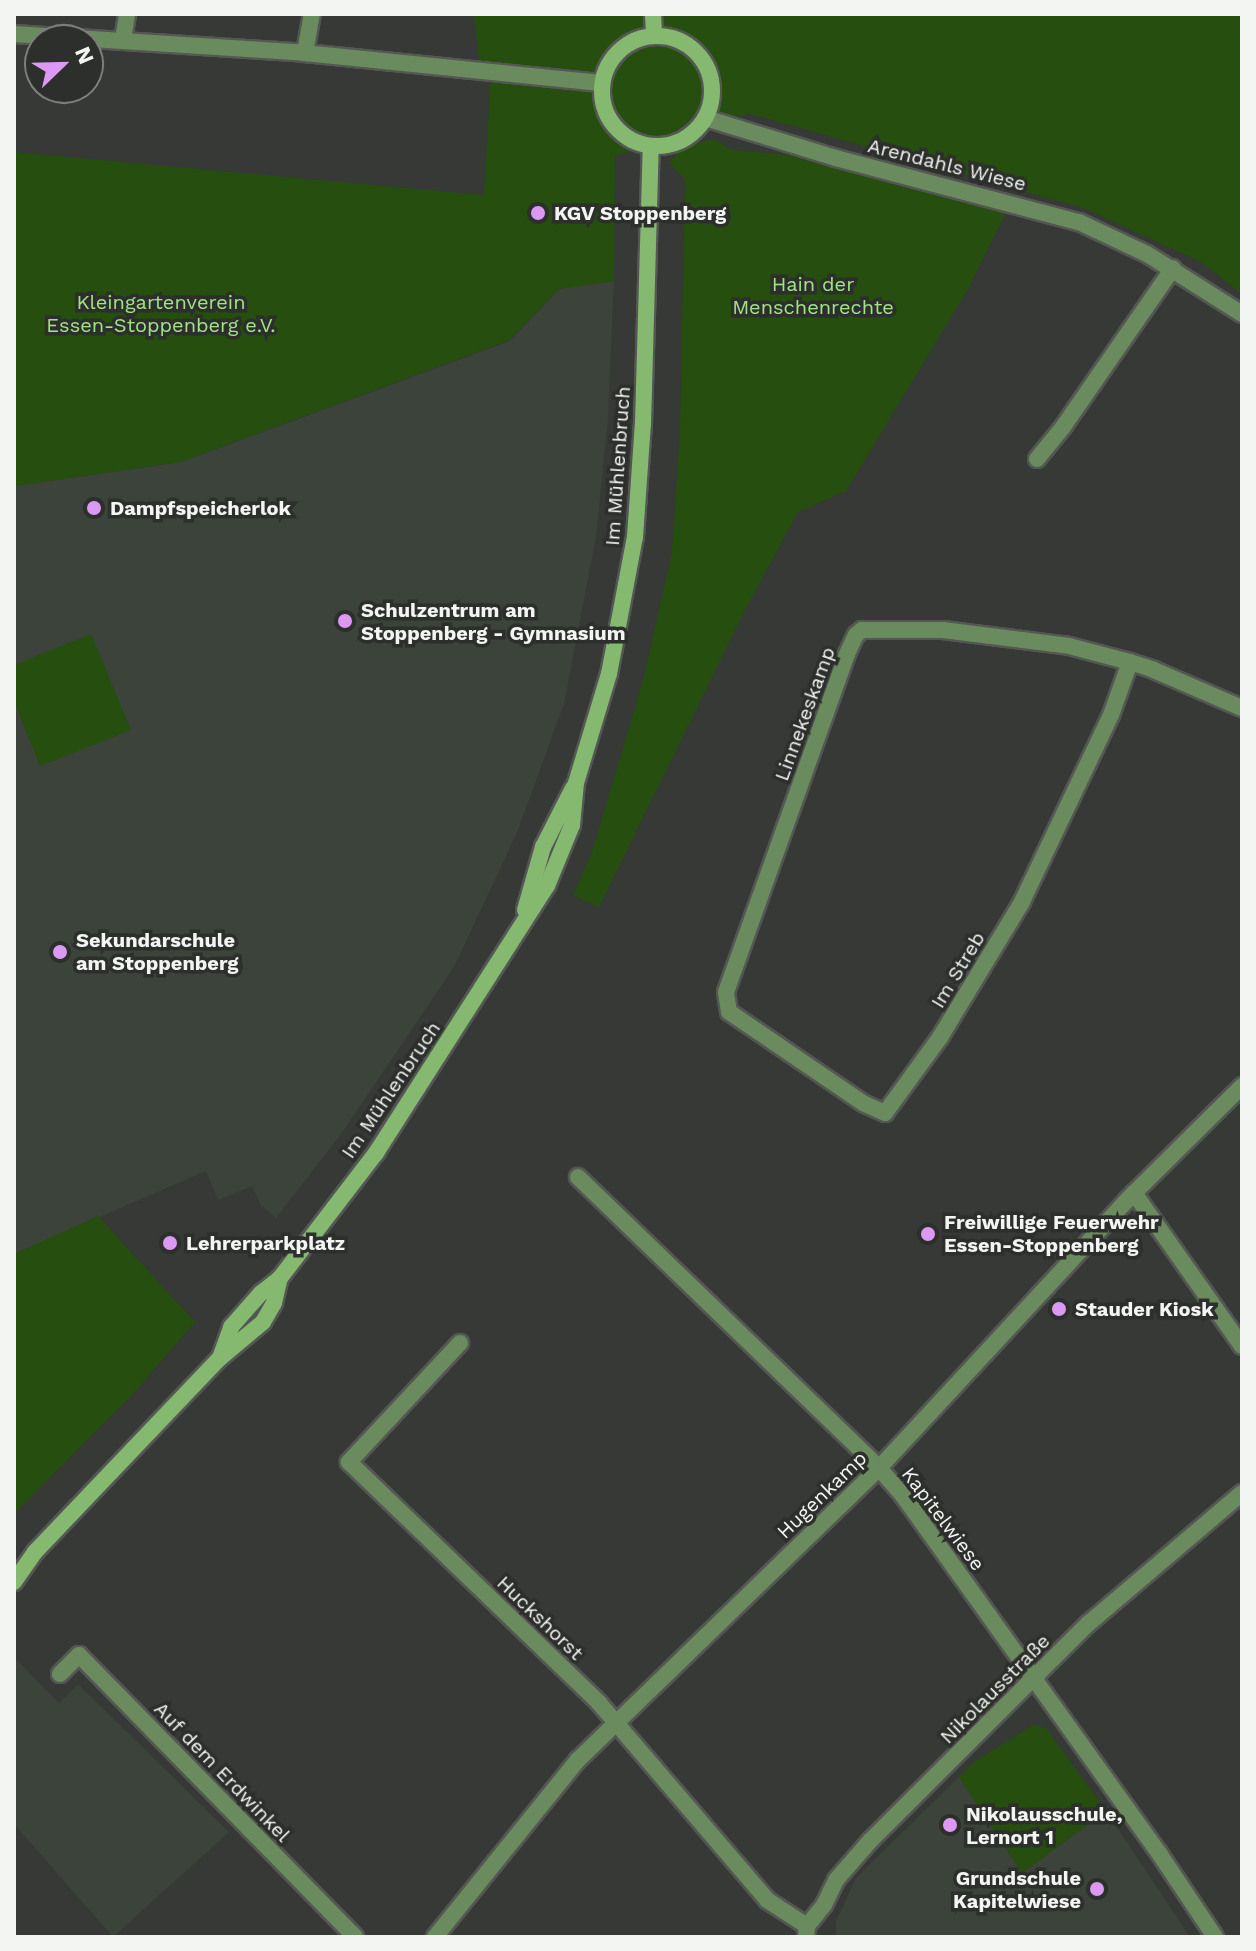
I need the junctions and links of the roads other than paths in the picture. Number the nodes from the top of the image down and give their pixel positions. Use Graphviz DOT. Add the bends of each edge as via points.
graph roads {
  1 [pos="127,14"];
  2 [pos="312,14"];
  3 [pos="653,14"];
  4 [pos="14,34"];
  5 [pos="654,34"];
  6 [pos="123,40"];
  7 [pos="305,53"];
  8 [pos="602,83"];
  9 [pos="705,118"];
  10 [pos="651,146"];
  11 [pos="1173,268"];
  12 [pos="1242,314"];
  13 [pos="1037,459"];
  14 [pos="1130,662"];
  15 [pos="1242,708"];
  16 [pos="726,1004"];
  17 [pos="1242,1086"];
  18 [pos="578,1177"];
  19 [pos="1134,1193"];
  20 [pos="460,1343"];
  21 [pos="1242,1346"];
  22 [pos="879,1468"];
  23 [pos="1242,1493"];
  24 [pos="35,1552"];
  25 [pos="14,1567"];
  26 [pos="14,1582"];
  27 [pos="60,1674"];
  28 [pos="1035,1677"];
  29 [pos="615,1723"];
  30 [pos="806,1932"];
  31 [pos="355,1937"];
  32 [pos="435,1937"];
  33 [pos="1215,1937"];
  1 -- 6 [label="street"];
  2 -- 7 [label="street"];
  3 -- 5 [label="main road"];
  4 -- 6 [label="street"];
  5 -- 8 [label="main road" via="620,49"];
  5 -- 9 [label="main road" via="688,45 706,65 712,95"];
  6 -- 7 [label="street"];
  7 -- 8 [label="street"];
  8 -- 10 [label="main road" via="604,108 616,129"];
  9 -- 10 [label="main road" via="681,141"];
  9 -- 11 [label="street, Arendahls Wiese" via="1052,213"];
  10 -- 24 [label="main road, Im Mühlenbruch" via="635,537 609,674 576,783 532,876 524,916 376,1153 280,1278 231,1327 220,1358"];
  11 -- 12 [label="street, Arendahls Wiese"];
  11 -- 13 [label="street"];
  14 -- 15 [label="street, Linnekeskamp"];
  14 -- 16 [label="street, Linnekeskamp" via="1004,635 943,630 862,630 856,635"];
  14 -- 16 [label="street, Im Streb" via="1111,715 1022,902 941,1036 885,1113 729,1012"];
  17 -- 19 [label="street, Hugenkamp"];
  18 -- 22 [label="street, Kapitelwiese"];
  19 -- 21 [label="street"];
  19 -- 22 [label="street, Hugenkamp"];
  20 -- 29 [label="street, Huckshorst" via="349,1462"];
  22 -- 28 [label="street, Kapitelwiese"];
  22 -- 29 [label="street, Hugenkamp"];
  23 -- 28 [label="street, Nikolausstraße" via="1121,1593"];
  24 -- 25 [label="main road, Im Mühlenbruch"];
  24 -- 26 [label="main road, Im Mühlenbruch"];
  27 -- 31 [label="street, Auf dem Erdwinkel" via="79,1655"];
  28 -- 30 [label="street, Nikolausstraße" via="844,1868"];
  28 -- 33 [label="street, Kapitelwiese"];
  29 -- 30 [label="street, Huckshorst" via="767,1900"];
  29 -- 32 [label="street, Hugenkamp" via="578,1760"];
}
